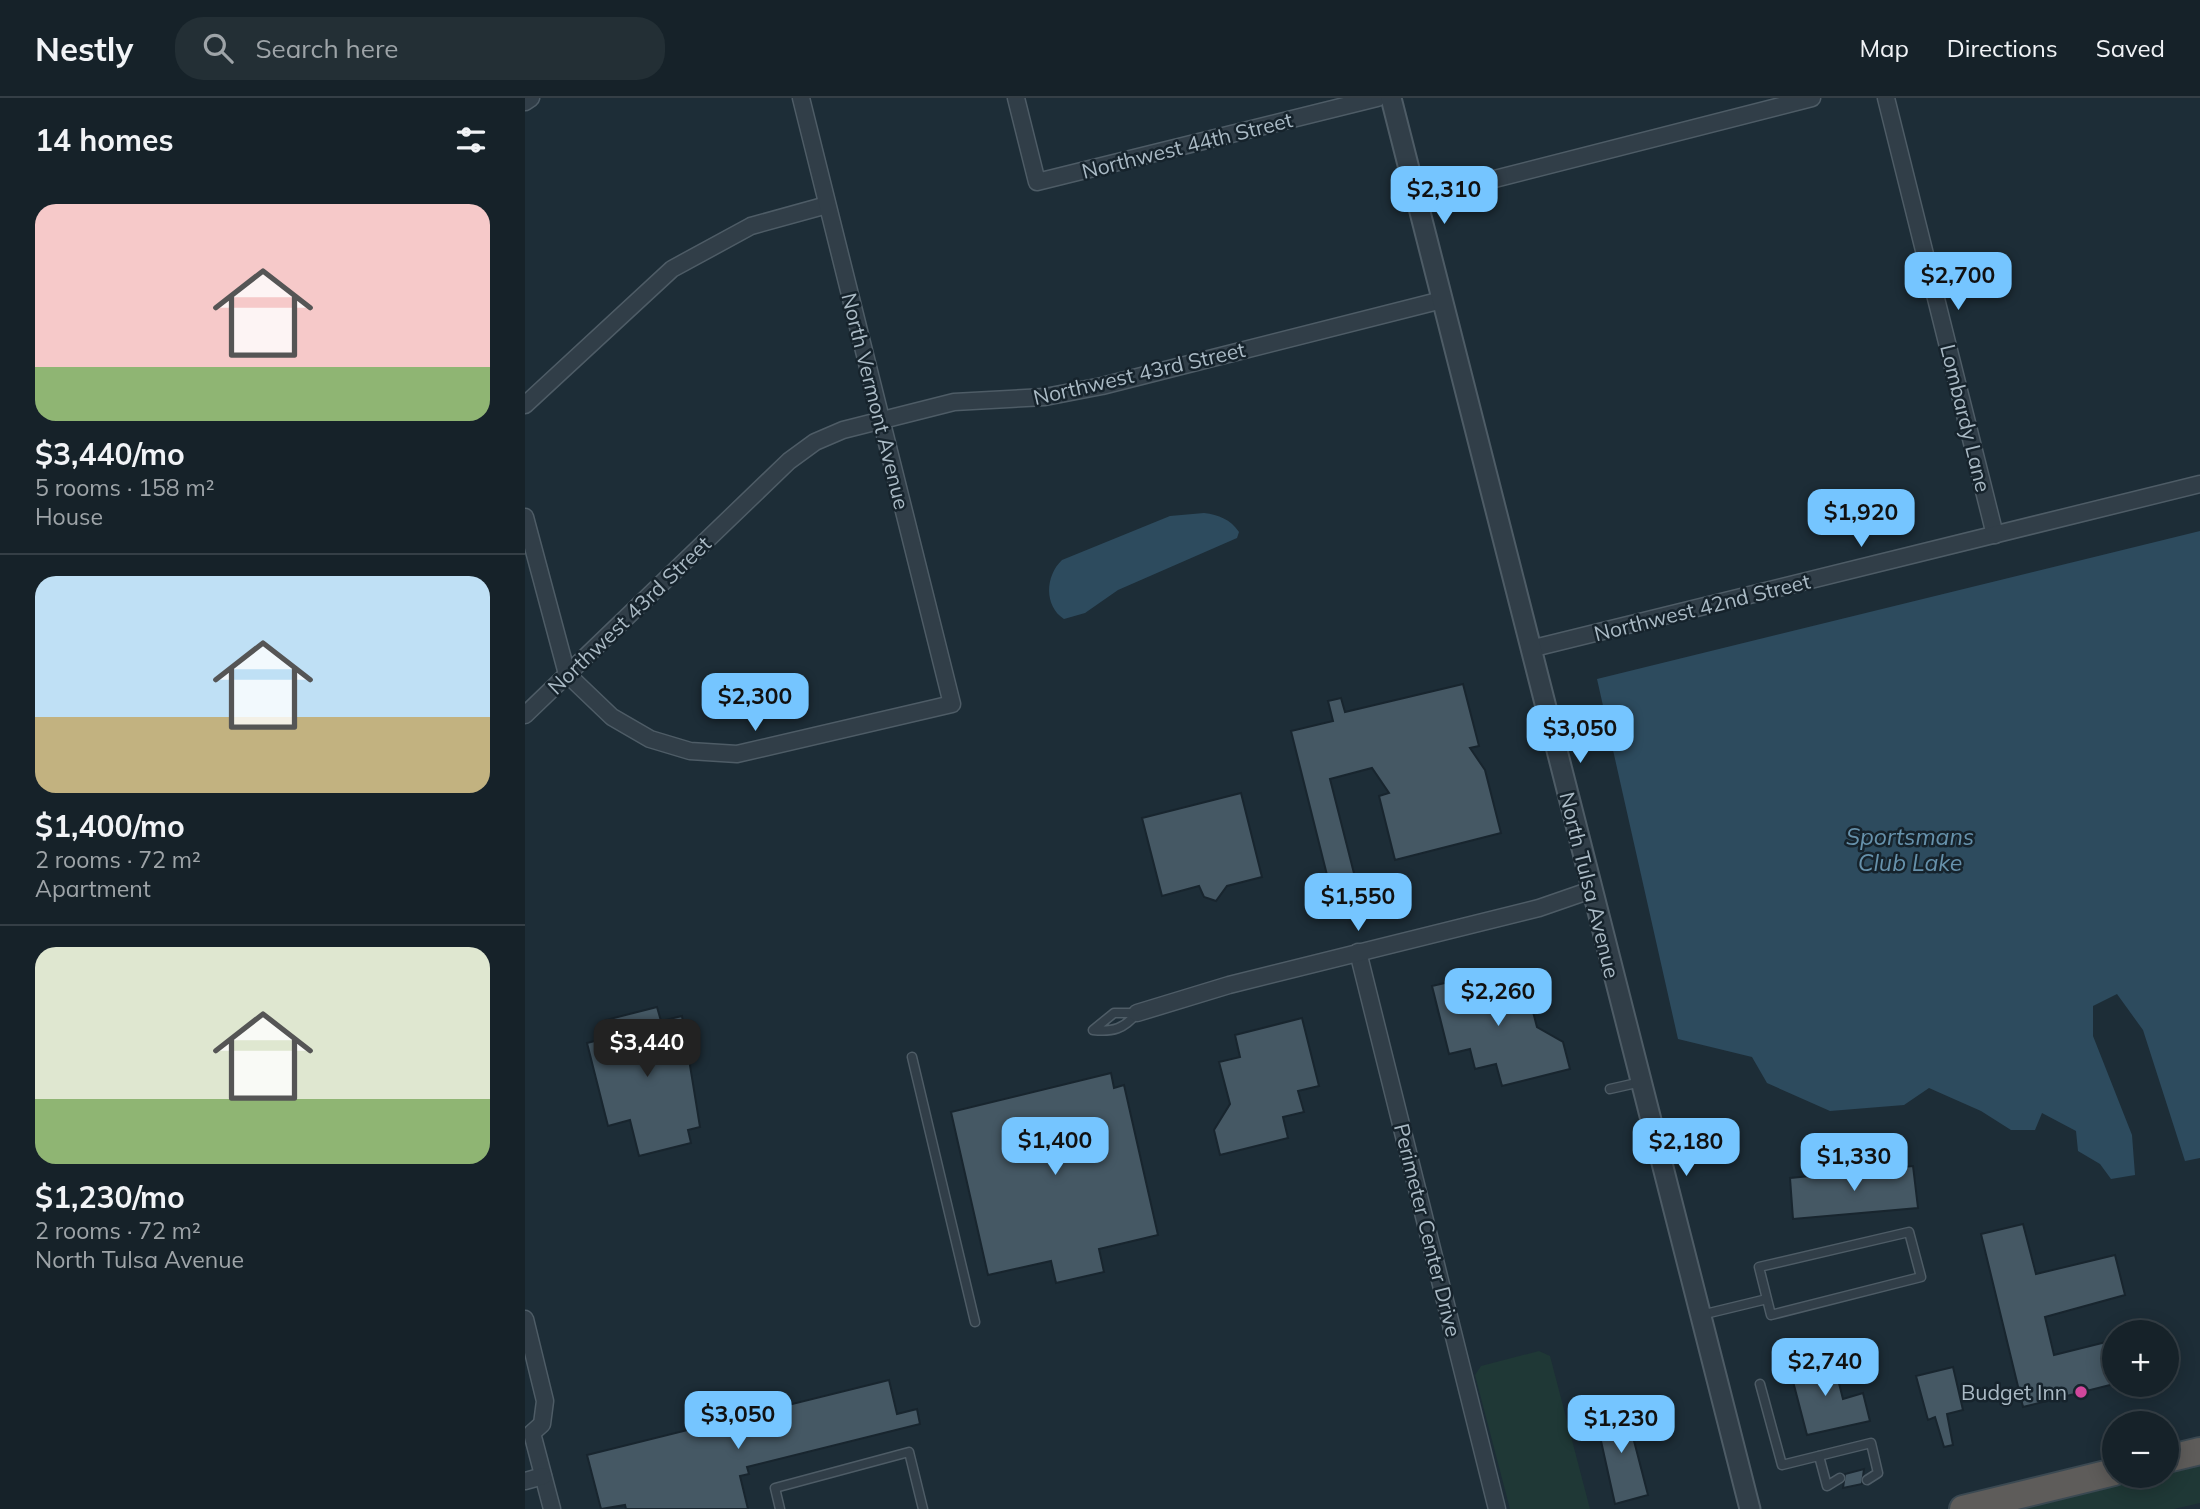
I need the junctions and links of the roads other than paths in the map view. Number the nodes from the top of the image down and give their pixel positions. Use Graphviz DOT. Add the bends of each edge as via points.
graph roads {
  1 [pos="531,98"];
  2 [pos="801,98"];
  3 [pos="1016,98"];
  4 [pos="1377,98"];
  5 [pos="1391,98"];
  6 [pos="1812,98"];
  7 [pos="1886,98"];
  8 [pos="525,102"];
  9 [pos="1416,199"];
  10 [pos="827,205"];
  11 [pos="1442,300"];
  12 [pos="525,405"];
  13 [pos="881,420"];
  14 [pos="2200,485"];
  15 [pos="525,517"];
  16 [pos="1995,535"];
  17 [pos="1530,649"];
  18 [pos="567,674"];
  19 [pos="525,715"];
  20 [pos="1591,890"];
  21 [pos="1358,952"];
  22 [pos="1137,1013"];
  23 [pos="912,1057"];
  24 [pos="1641,1082"];
  25 [pos="1610,1089"];
  26 [pos="1767,1298"];
  27 [pos="1700,1314"];
  28 [pos="525,1319"];
  29 [pos="975,1322"];
  30 [pos="1760,1384"];
  31 [pos="529,1433"];
  32 [pos="2200,1451"];
  33 [pos="1819,1456"];
  34 [pos="2179,1456"];
  35 [pos="1868,1475"];
  36 [pos="2102,1475"];
  37 [pos="543,1476"];
  38 [pos="525,1481"];
  39 [pos="1840,1482"];
  40 [pos="552,1509"];
  41 [pos="780,1509"];
  42 [pos="923,1509"];
  43 [pos="1497,1509"];
  44 [pos="1751,1509"];
  45 [pos="1963,1509"];
  1 -- 8 [label="street"];
  2 -- 10 [label="street, North Vermont Avenue"];
  3 -- 4 [label="street, Northwest 44th Street" via="1037,182"];
  5 -- 9 [label="street, North Tulsa Avenue"];
  6 -- 9 [label="street"];
  7 -- 16 [label="street, Lombardy Lane"];
  9 -- 11 [label="street, North Tulsa Avenue"];
  10 -- 12 [label="street" via="751,226 680,264"];
  10 -- 13 [label="street, North Vermont Avenue"];
  11 -- 13 [label="street, Northwest 43rd Street" via="1102,386 1045,397 954,402"];
  11 -- 17 [label="street, North Tulsa Avenue"];
  13 -- 18 [label="street, Northwest 43rd Street" via="827,436 803,450"];
  13 -- 18 [label="street, North Vermont Avenue" via="952,704 758,751 716,754 670,746 633,731 595,703"];
  14 -- 16 [label="street, Northwest 42nd Street"];
  15 -- 18 [label="street"];
  16 -- 17 [label="street, Northwest 42nd Street"];
  17 -- 20 [label="street, North Tulsa Avenue"];
  18 -- 19 [label="street, Northwest 43rd Street"];
  20 -- 21 [label="street" via="1539,908"];
  20 -- 24 [label="street, North Tulsa Avenue"];
  21 -- 22 [label="street"];
  21 -- 43 [label="street, Perimeter Center Drive"];
  22 -- 22 [label="lane" via="1114,1013 1093,1030 1119,1029"];
  23 -- 29 [label="lane"];
  24 -- 25 [label="lane"];
  24 -- 27 [label="street, North Tulsa Avenue"];
  26 -- 26 [label="lane" via="1759,1267 1909,1232 1920,1278 1771,1315"];
  26 -- 27 [label="lane"];
  27 -- 44 [label="street, North Tulsa Avenue"];
  28 -- 31 [label="street" via="545,1401 542,1424"];
  30 -- 33 [label="lane" via="1782,1465"];
  31 -- 37 [label="street"];
  32 -- 34 [label="highway"];
  33 -- 35 [label="lane" via="1871,1443 1878,1473"];
  33 -- 39 [label="lane" via="1827,1486"];
  36 -- 45 [label="highway"];
  37 -- 38 [label="street"];
  37 -- 40 [label="street"];
  41 -- 42 [label="lane" via="775,1488 909,1452"];
}
